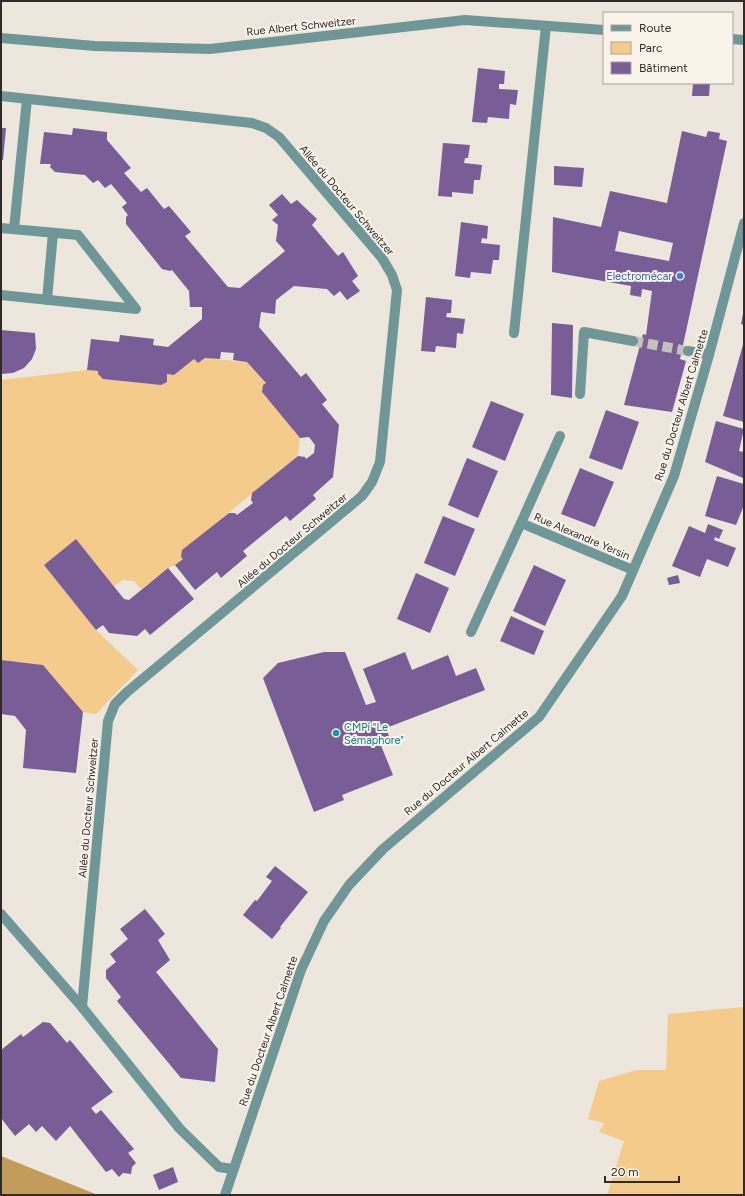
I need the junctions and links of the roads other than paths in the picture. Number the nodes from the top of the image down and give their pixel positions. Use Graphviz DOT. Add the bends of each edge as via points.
graph roads {
  1 [pos="546,26"];
  2 [pos="603,30"];
  3 [pos="1,38"];
  4 [pos="733,39"];
  5 [pos="744,40"];
  6 [pos="1,96"];
  7 [pos="27,99"];
  8 [pos="744,223"];
  9 [pos="1,228"];
  10 [pos="14,228"];
  11 [pos="53,233"];
  12 [pos="1,295"];
  13 [pos="48,300"];
  14 [pos="514,333"];
  15 [pos="634,342"];
  16 [pos="688,351"];
  17 [pos="710,355"];
  18 [pos="580,394"];
  19 [pos="560,436"];
  20 [pos="521,523"];
  21 [pos="633,570"];
  22 [pos="471,632"];
  23 [pos="1,914"];
  24 [pos="82,1007"];
  25 [pos="233,1168"];
  26 [pos="225,1195"];
  1 -- 2 [label="street, Rue Albert Schweitzer"];
  1 -- 3 [label="street, Rue Albert Schweitzer" via="465,20 210,49 95,46"];
  1 -- 14 [label="street"];
  4 -- 5 [label="street"];
  6 -- 7 [label="street, Allée du Docteur Schweitzer"];
  7 -- 10 [label="street"];
  7 -- 24 [label="street, Allée du Docteur Schweitzer" via="252,123 266,128 278,137 382,258 397,290 380,462 372,482 362,496 115,704 108,721"];
  8 -- 17 [label="street, Rue du Docteur Albert Calmette"];
  9 -- 10 [label="street"];
  10 -- 11 [label="street"];
  11 -- 13 [label="street"];
  11 -- 13 [label="street" via="78,235 136,309"];
  12 -- 13 [label="street"];
  15 -- 18 [label="street" via="584,332"];
  16 -- 17 [label="street"];
  17 -- 21 [label="street, Rue du Docteur Albert Calmette" via="674,476"];
  19 -- 20 [label="street, Rue Alexandre Yersin"];
  20 -- 21 [label="street, Rue Alexandre Yersin"];
  20 -- 22 [label="street, Rue Alexandre Yersin"];
  21 -- 25 [label="street, Rue du Docteur Albert Calmette" via="622,596 539,717 383,849 349,885 324,921 301,970"];
  23 -- 24 [label="street"];
  24 -- 25 [label="street" via="180,1129 219,1167"];
  25 -- 26 [label="street, Rue du Docteur Albert Calmette"];
}
